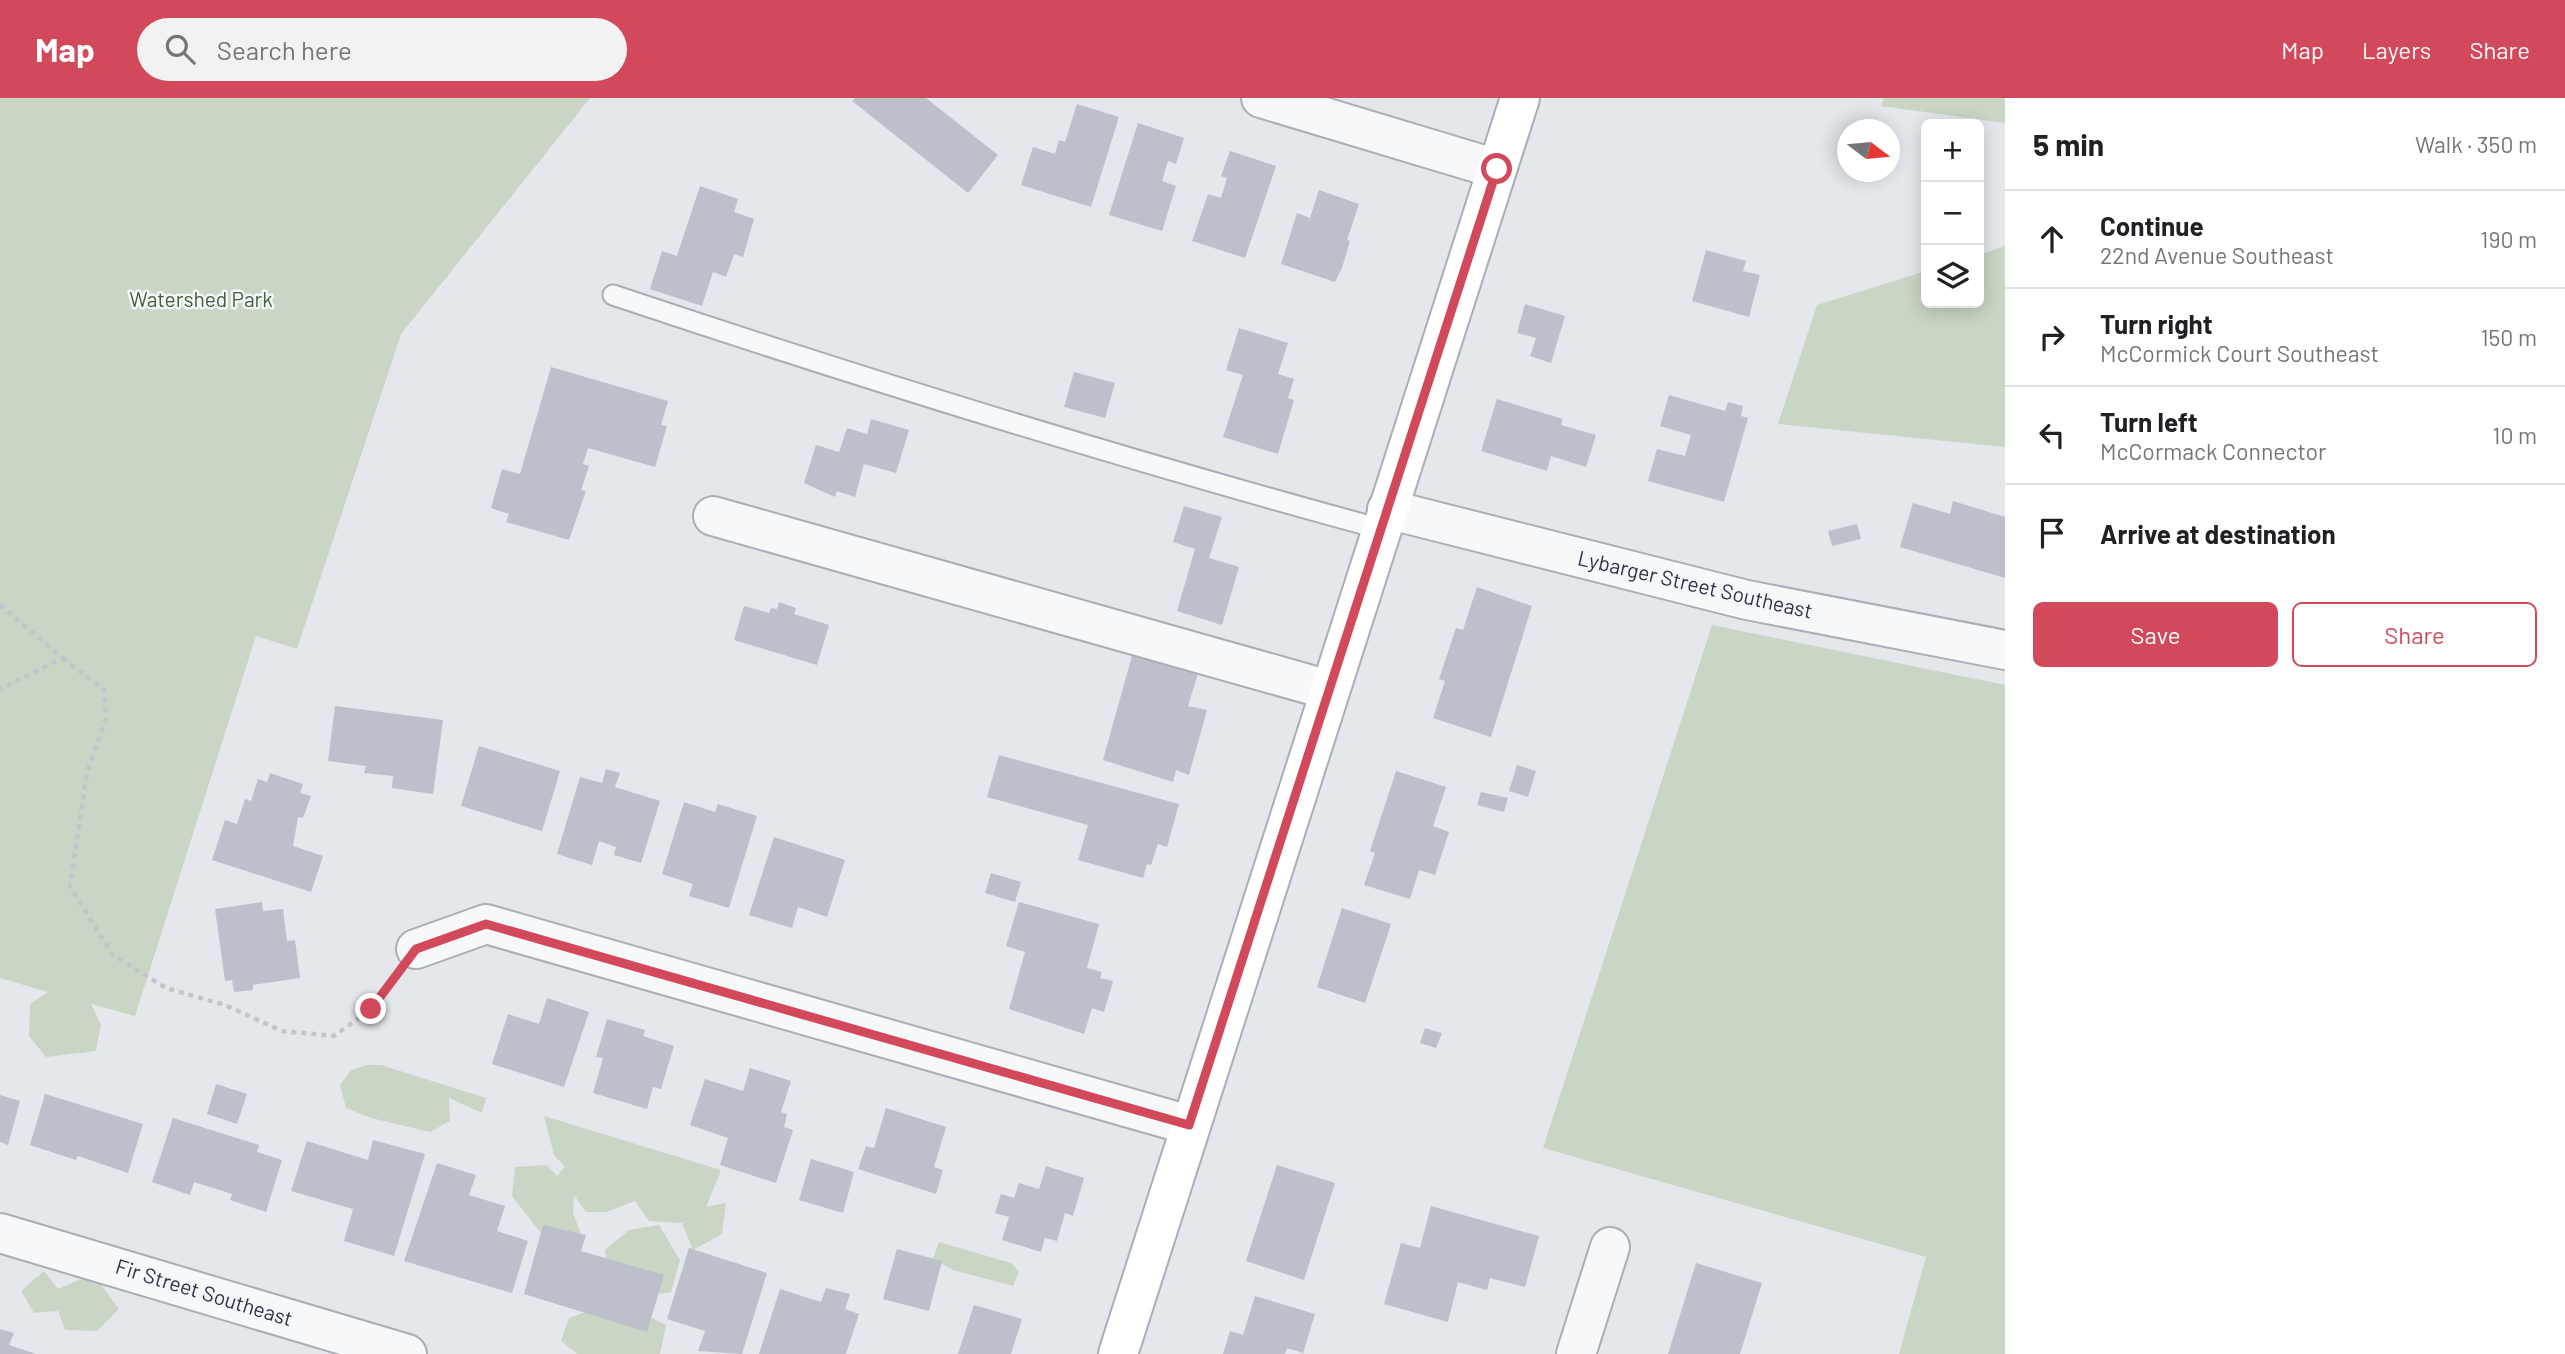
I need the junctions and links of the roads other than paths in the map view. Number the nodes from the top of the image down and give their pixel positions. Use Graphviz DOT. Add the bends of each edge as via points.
graph roads {
  1 [pos="1261,98"];
  2 [pos="1520,98"];
  3 [pos="1497,169"];
  4 [pos="613,295"];
  5 [pos="713,516"];
  6 [pos="1384,519"];
  7 [pos="2005,650"];
  8 [pos="1329,690"];
  9 [pos="416,949"];
  10 [pos="1189,1125"];
  11 [pos="0,1233"];
  12 [pos="1609,1247"];
  13 [pos="408,1354"];
  14 [pos="1118,1354"];
  15 [pos="1576,1354"];
  1 -- 3 [label="street"];
  2 -- 3 [label="street"];
  3 -- 6 [label="street"];
  4 -- 6 [label="lane" via="791,355 1259,495"];
  5 -- 8 [label="street"];
  6 -- 7 [label="street, Lybarger Street Southeast" via="1746,600"];
  6 -- 8 [label="street"];
  8 -- 10 [label="street"];
  9 -- 10 [label="street" via="486,924"];
  10 -- 14 [label="street"];
  11 -- 13 [label="street, Fir Street Southeast"];
  12 -- 15 [label="street"];
}
